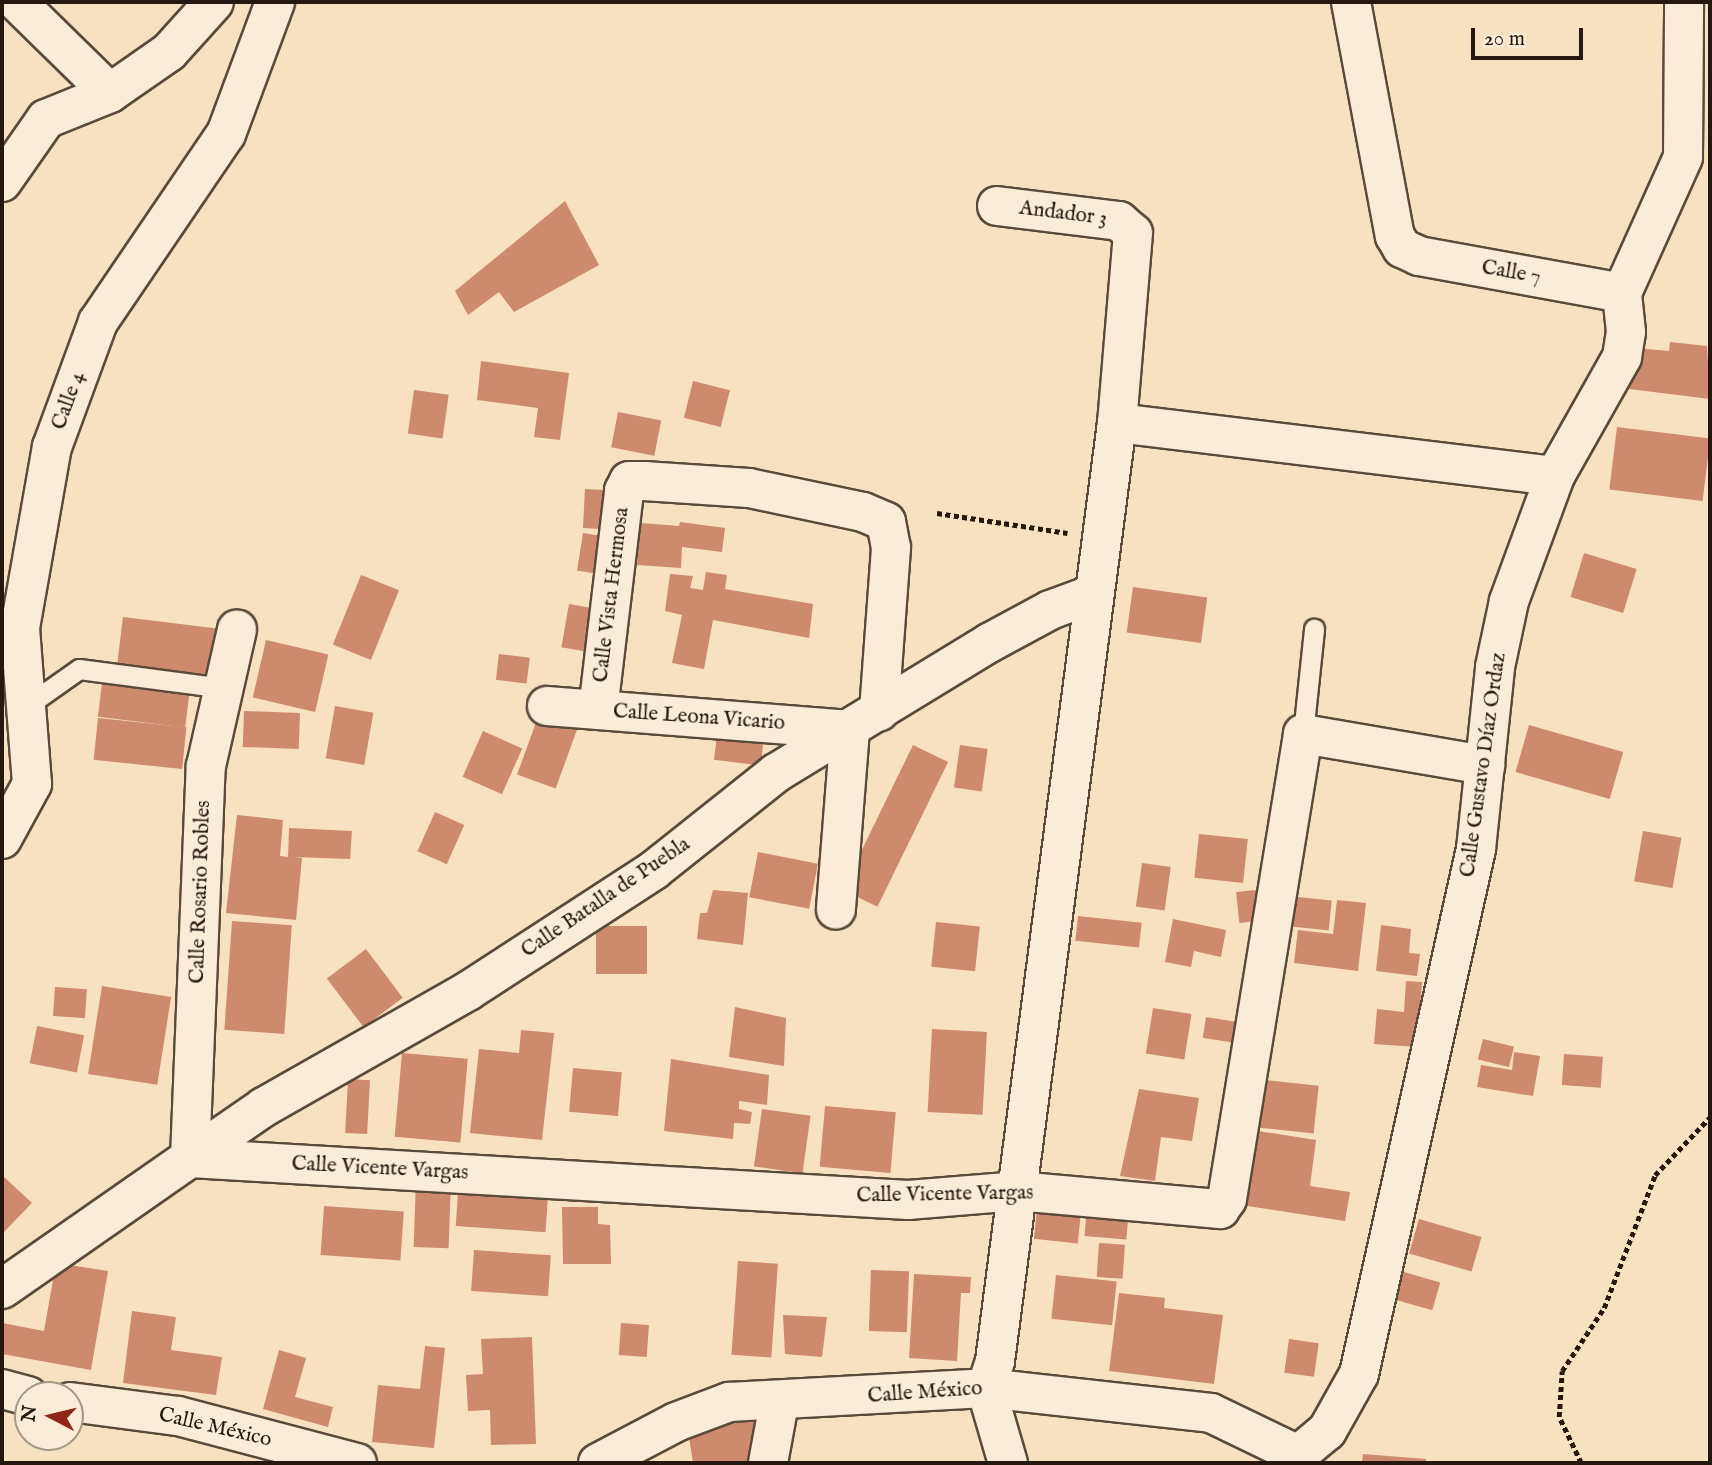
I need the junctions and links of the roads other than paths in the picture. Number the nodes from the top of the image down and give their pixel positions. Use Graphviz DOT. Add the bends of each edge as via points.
graph roads {
  1 [pos="17,2"];
  2 [pos="214,2"];
  3 [pos="275,2"];
  4 [pos="1351,2"];
  5 [pos="1684,2"];
  6 [pos="110,93"];
  7 [pos="2,182"];
  8 [pos="997,206"];
  9 [pos="1622,293"];
  10 [pos="1117,423"];
  11 [pos="1555,477"];
  12 [pos="1091,595"];
  13 [pos="237,629"];
  14 [pos="1314,629"];
  15 [pos="223,688"];
  16 [pos="28,705"];
  17 [pos="547,706"];
  18 [pos="598,710"];
  19 [pos="864,721"];
  20 [pos="1303,734"];
  21 [pos="1485,765"];
  22 [pos="2,839"];
  23 [pos="836,909"];
  24 [pos="190,1158"];
  25 [pos="1017,1191"];
  26 [pos="2,1289"];
  27 [pos="986,1388"];
  28 [pos="779,1403"];
  29 [pos="84,1404"];
  30 [pos="1298,1459"];
  31 [pos="357,1463"];
  32 [pos="598,1463"];
  33 [pos="768,1463"];
  34 [pos="1008,1463"];
  1 -- 6 [label="street"];
  2 -- 6 [label="street" via="169,52"];
  3 -- 16 [label="street, Calle 4" via="226,134 98,321 52,447 20,628"];
  4 -- 9 [label="street, Calle 7" via="1395,236 1402,248 1419,256"];
  5 -- 9 [label="street" via="1683,157"];
  6 -- 7 [label="street" via="46,119"];
  8 -- 10 [label="street, Andador 3" via="1129,225"];
  9 -- 11 [label="street, Calle Gustavo Díaz Ordaz" via="1626,332 1622,356"];
  10 -- 11 [label="street"];
  10 -- 12 [label="street"];
  11 -- 21 [label="street, Calle Gustavo Díaz Ordaz" via="1509,601"];
  12 -- 19 [label="street, Calle Batalla de Puebla" via="1050,610"];
  12 -- 25 [label="street"];
  13 -- 15 [label="street, Calle Rosario Robles"];
  14 -- 20 [label="lane"];
  15 -- 16 [label="lane" via="79,669"];
  15 -- 24 [label="street, Calle Rosario Robles" via="206,766"];
  16 -- 22 [label="street, Calle 4" via="32,784"];
  17 -- 18 [label="street, Calle Leona Vicario"];
  18 -- 19 [label="street, Calle Leona Vicario"];
  18 -- 19 [label="street, Calle Vista Hermosa" via="629,481 749,488 863,512 886,522 891,548"];
  19 -- 23 [label="street"];
  19 -- 24 [label="street, Calle Batalla de Puebla" via="776,773 654,870 468,991 264,1107"];
  20 -- 21 [label="street"];
  20 -- 25 [label="street, Calle Vicente Vargas" via="1227,1199 1220,1209"];
  21 -- 30 [label="street, Calle Gustavo Díaz Ordaz" via="1473,862 1359,1374 1327,1431"];
  24 -- 25 [label="street, Calle Vicente Vargas" via="908,1200"];
  24 -- 26 [label="street"];
  25 -- 27 [label="street" via="995,1361"];
  27 -- 28 [label="street, Calle México"];
  27 -- 30 [label="street, Calle México" via="1211,1413"];
  27 -- 34 [label="street"];
  28 -- 32 [label="street, Calle México" via="729,1402 676,1422"];
  28 -- 33 [label="street"];
  29 -- 31 [label="street, Calle México" via="178,1416"];
}
